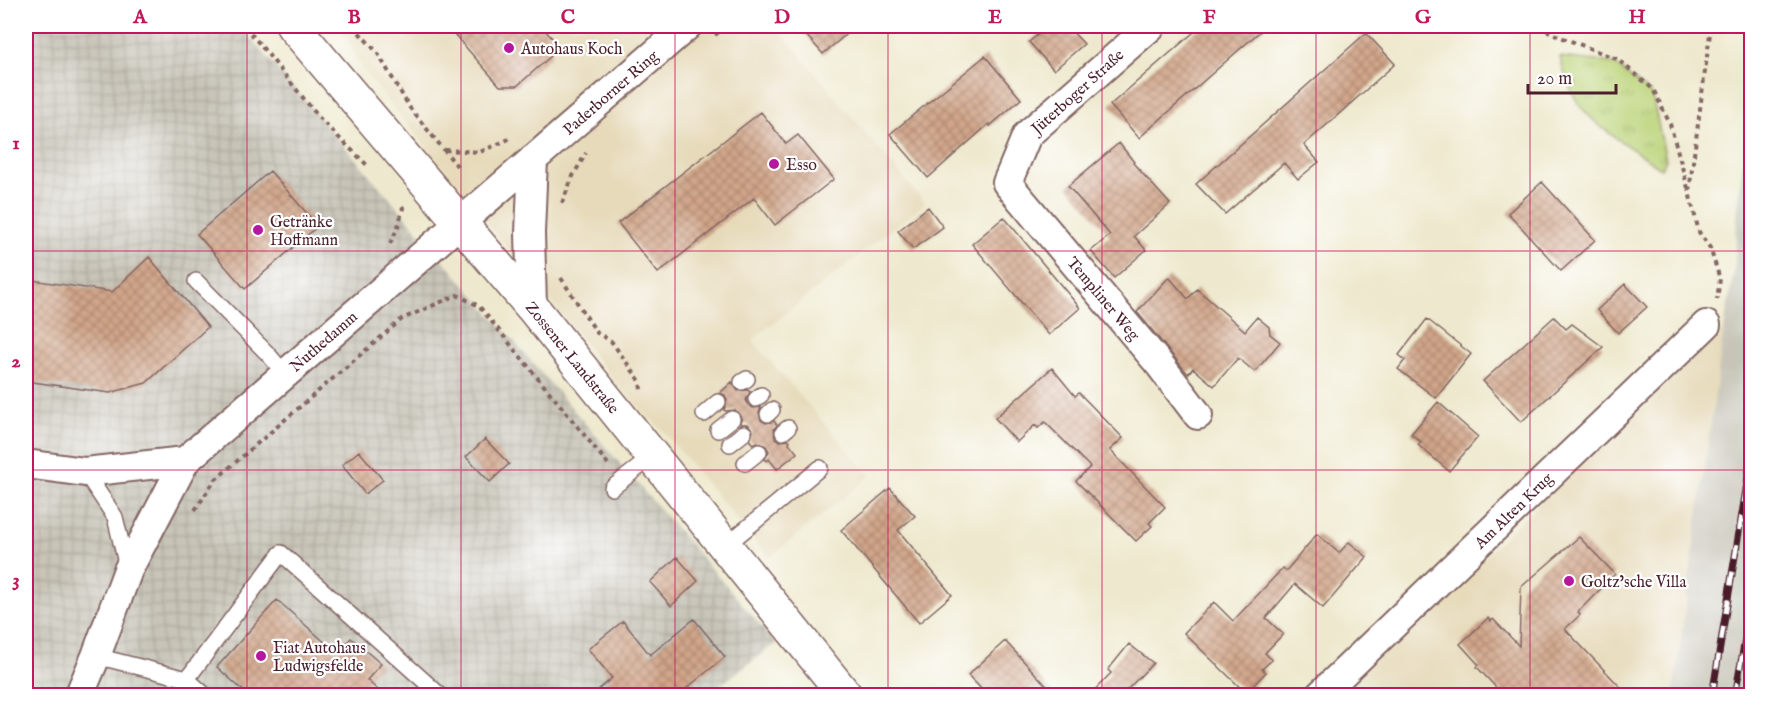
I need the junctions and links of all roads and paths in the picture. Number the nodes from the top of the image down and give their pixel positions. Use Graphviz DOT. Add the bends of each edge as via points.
graph roads {
  1 [pos="245,26"];
  2 [pos="293,26"];
  3 [pos="353,26"];
  4 [pos="726,26"];
  5 [pos="1538,26"];
  6 [pos="1712,26"];
  7 [pos="1139,29"];
  8 [pos="698,33"];
  9 [pos="518,132"];
  10 [pos="592,146"];
  11 [pos="533,159"];
  12 [pos="370,168"];
  13 [pos="1007,183"];
  14 [pos="1689,192"];
  15 [pos="560,211"];
  16 [pos="461,222"];
  17 [pos="196,281"];
  18 [pos="532,307"];
  19 [pos="1706,325"];
  20 [pos="285,374"];
  21 [pos="718,402"];
  22 [pos="704,414"];
  23 [pos="1198,415"];
  24 [pos="732,419"];
  25 [pos="718,430"];
  26 [pos="744,433"];
  27 [pos="730,444"];
  28 [pos="759,452"];
  29 [pos="653,456"];
  30 [pos="185,461"];
  31 [pos="745,463"];
  32 [pos="26,464"];
  33 [pos="820,468"];
  34 [pos="85,472"];
  35 [pos="617,484"];
  36 [pos="195,510"];
  37 [pos="725,546"];
  38 [pos="128,570"];
  39 [pos="96,656"];
  40 [pos="187,679"];
  41 [pos="79,696"];
  42 [pos="206,696"];
  43 [pos="441,696"];
  44 [pos="846,696"];
  45 [pos="1319,696"];
  1 -- 12 [label="path" via="322,121"];
  2 -- 16 [label="main road, Zossener Landstraße"];
  3 -- 9 [label="path" via="377,52 410,108 444,150 480,152"];
  4 -- 8 [label="path"];
  5 -- 14 [label="path" via="1617,58 1653,89 1670,124"];
  6 -- 14 [label="path"];
  7 -- 13 [label="street, Jüterboger Straße" via="1027,135"];
  8 -- 11 [label="street, Paderborner Ring"];
  10 -- 15 [label="path" via="573,176"];
  11 -- 16 [label="street, Paderborner Ring"];
  11 -- 18 [label="street"];
  13 -- 23 [label="street, Templiner Weg"];
  14 -- 19 [label="path" via="1699,232 1710,248 1720,279 1716,307"];
  16 -- 18 [label="main road, Zossener Landstraße"];
  16 -- 20 [label="street, Nuthedamm"];
  17 -- 20 [label="lane"];
  18 -- 29 [label="main road, Zossener Landstraße"];
  19 -- 45 [label="street, Am Alten Krug"];
  20 -- 30 [label="street, Nuthedamm"];
  21 -- 22 [label="lane"];
  24 -- 25 [label="lane"];
  26 -- 27 [label="lane"];
  28 -- 31 [label="lane"];
  29 -- 35 [label="lane"];
  29 -- 37 [label="main road, Zossener Landstraße"];
  30 -- 34 [label="street"];
  30 -- 38 [label="street, Nuthedamm"];
  32 -- 34 [label="street"];
  33 -- 37 [label="lane"];
  34 -- 38 [label="lane" via="115,517"];
  35 -- 36 [label="path" via="479,306 457,295 402,319 215,480"];
  37 -- 44 [label="main road, Zossener Landstraße"];
  38 -- 39 [label="street, Nuthedamm"];
  39 -- 40 [label="lane"];
  39 -- 41 [label="street, Nuthedamm"];
  40 -- 42 [label="lane"];
  40 -- 43 [label="lane" via="281,553"];
}
